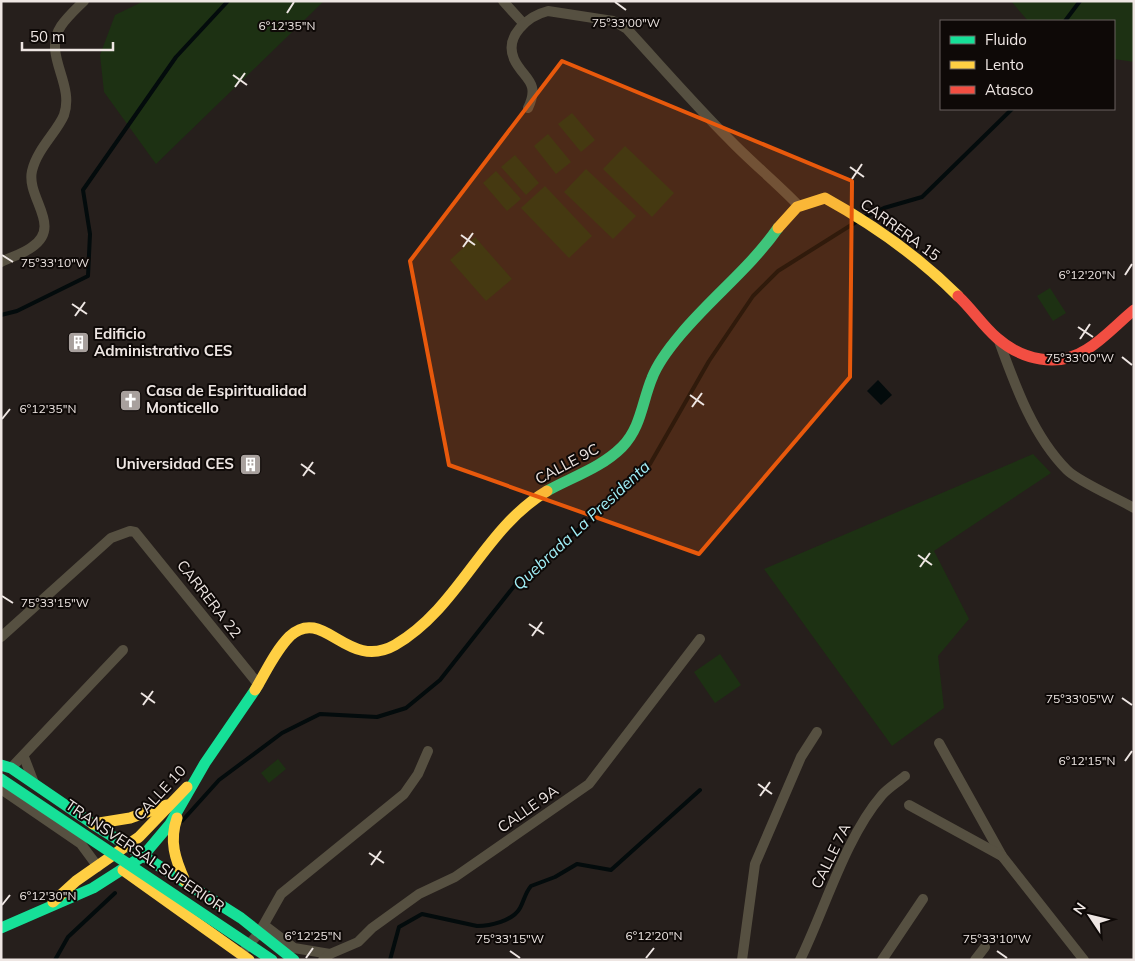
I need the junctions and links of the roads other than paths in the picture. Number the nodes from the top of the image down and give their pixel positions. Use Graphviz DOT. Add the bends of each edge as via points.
graph roads {
  1 [pos="84,1"];
  2 [pos="502,1"];
  3 [pos="523,23"];
  4 [pos="528,108"];
  5 [pos="799,206"];
  6 [pos="1,262"];
  7 [pos="1134,310"];
  8 [pos="999,340"];
  9 [pos="1134,508"];
  10 [pos="297,630"];
  11 [pos="1,637"];
  12 [pos="700,638"];
  13 [pos="124,650"];
  14 [pos="259,685"];
  15 [pos="816,732"];
  16 [pos="939,742"];
  17 [pos="428,751"];
  18 [pos="24,756"];
  19 [pos="6,766"];
  20 [pos="905,776"];
  21 [pos="1,779"];
  22 [pos="34,783"];
  23 [pos="1,789"];
  24 [pos="909,804"];
  25 [pos="177,805"];
  26 [pos="93,824"];
  27 [pos="128,846"];
  28 [pos="143,855"];
  29 [pos="1002,856"];
  30 [pos="98,867"];
  31 [pos="122,870"];
  32 [pos="185,881"];
  33 [pos="923,899"];
  34 [pos="47,907"];
  35 [pos="1,928"];
  36 [pos="210,930"];
  37 [pos="252,942"];
  38 [pos="985,946"];
  39 [pos="326,957"];
  40 [pos="272,960"];
  41 [pos="294,960"];
  42 [pos="742,960"];
  43 [pos="800,960"];
  44 [pos="882,960"];
  45 [pos="976,960"];
  46 [pos="1084,960"];
  1 -- 6 [label="street" via="60,28 55,54 67,92 64,115 46,141 32,171 32,186 46,226 32,248"];
  2 -- 3 [label="street"];
  3 -- 4 [label="street" via="513,45 514,59 533,89"];
  3 -- 5 [label="street" via="537,13 548,11 613,21 627,29 728,138"];
  5 -- 8 [label="street, CARRERA 15" via="825,198 880,230 974,310"];
  5 -- 10 [label="street, CALLE 9C" via="675,340 655,370 637,427 625,444 610,459 530,502 498,533 455,590 418,629 392,647 373,652 359,651 324,631 309,627"];
  7 -- 8 [label="street" via="1091,347 1056,361 1020,352"];
  8 -- 9 [label="street, CARRERA 15" via="1012,376 1044,442 1068,471"];
  10 -- 14 [label="street, CALLE 10" via="287,639"];
  11 -- 14 [label="street, CARRERA 22" via="111,538 130,531 135,532"];
  12 -- 39 [label="street, CALLE 9A" via="589,784 455,877 419,894 358,942"];
  13 -- 18 [label="street"];
  14 -- 25 [label="street, CALLE 10"];
  15 -- 42 [label="street" via="801,757 755,864"];
  16 -- 29 [label="street"];
  17 -- 37 [label="street" via="404,794 281,894"];
  18 -- 19 [label="street"];
  18 -- 22 [label="street"];
  19 -- 22 [label="street"];
  20 -- 43 [label="street, CALLE 7A" via="882,794 869,814"];
  21 -- 40 [label="street, TRANSVERSAL SUPERIOR, bridge"];
  22 -- 26 [label="street"];
  23 -- 30 [label="street" via="81,844"];
  24 -- 29 [label="street"];
  25 -- 26 [label="street"];
  25 -- 27 [label="street, CALLE 10"];
  25 -- 28 [label="street, CALLE 10"];
  25 -- 32 [label="street" via="172,852"];
  26 -- 27 [label="street"];
  27 -- 28 [label="street"];
  27 -- 30 [label="street, CALLE 10"];
  28 -- 31 [label="street, CALLE 10"];
  28 -- 32 [label="street"];
  29 -- 46 [label="street"];
  30 -- 34 [label="street, CALLE 10" via="76,881"];
  31 -- 34 [label="street, CALLE 10" via="76,897"];
  31 -- 36 [label="street"];
  32 -- 37 [label="street" via="241,918"];
  33 -- 44 [label="street"];
  34 -- 35 [label="street, CALLE 10"];
  36 -- 37 [label="street"];
  36 -- 37 [label="street" via="240,944"];
  37 -- 39 [label="street, CALLE 9A"];
  37 -- 41 [label="street"];
  38 -- 45 [label="street"];
}
